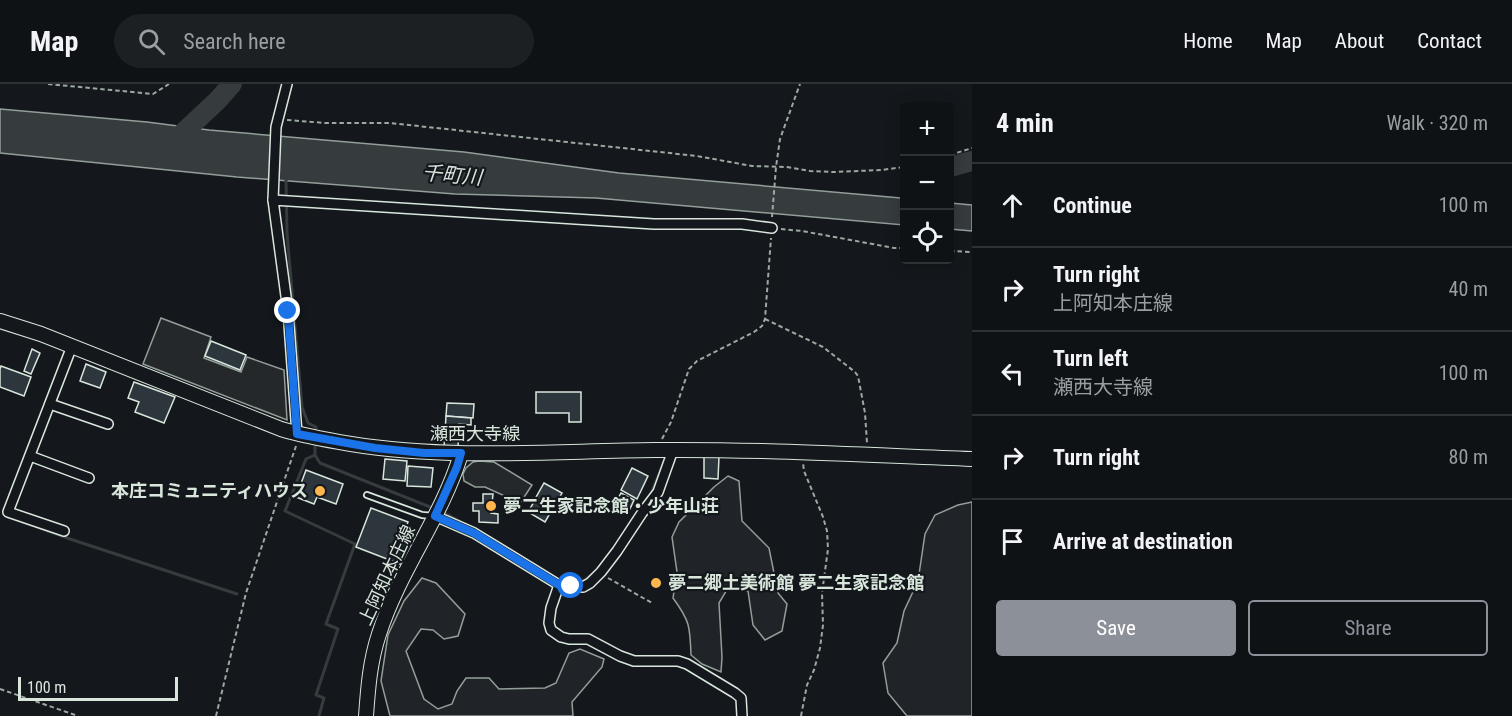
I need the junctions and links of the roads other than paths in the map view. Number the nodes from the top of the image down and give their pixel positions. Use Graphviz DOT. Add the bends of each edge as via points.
graph roads {
  1 [pos="287,84"];
  2 [pos="273,200"];
  3 [pos="772,227"];
  4 [pos="0,321"];
  5 [pos="72,346"];
  6 [pos="50,404"];
  7 [pos="108,424"];
  8 [pos="301,435"];
  9 [pos="673,450"];
  10 [pos="461,453"];
  11 [pos="30,456"];
  12 [pos="972,459"];
  13 [pos="89,478"];
  14 [pos="367,495"];
  15 [pos="437,512"];
  16 [pos="64,531"];
  17 [pos="559,585"];
  18 [pos="366,716"];
  19 [pos="742,716"];
  1 -- 2 [label="street" via="276,123"];
  2 -- 3 [label="street" via="654,224"];
  2 -- 8 [label="street"];
  4 -- 5 [label="main road, 瀬西大寺線"];
  5 -- 6 [label="street"];
  5 -- 8 [label="main road, 瀬西大寺線"];
  6 -- 7 [label="street"];
  6 -- 11 [label="street"];
  8 -- 10 [label="main road, 瀬西大寺線" via="375,448"];
  9 -- 10 [label="main road, 瀬西大寺線"];
  9 -- 12 [label="main road, 瀬西大寺線"];
  9 -- 17 [label="street" via="658,492 601,572 583,587"];
  10 -- 15 [label="main road, 上阿知本庄線"];
  11 -- 13 [label="street"];
  11 -- 16 [label="street" via="8,512"];
  14 -- 15 [label="lane" via="422,515"];
  15 -- 17 [label="street"];
  15 -- 18 [label="main road, 上阿知本庄線" via="379,633"];
  17 -- 19 [label="street" via="551,608 551,630 569,639 588,639 634,661 687,664 741,698"];
}
